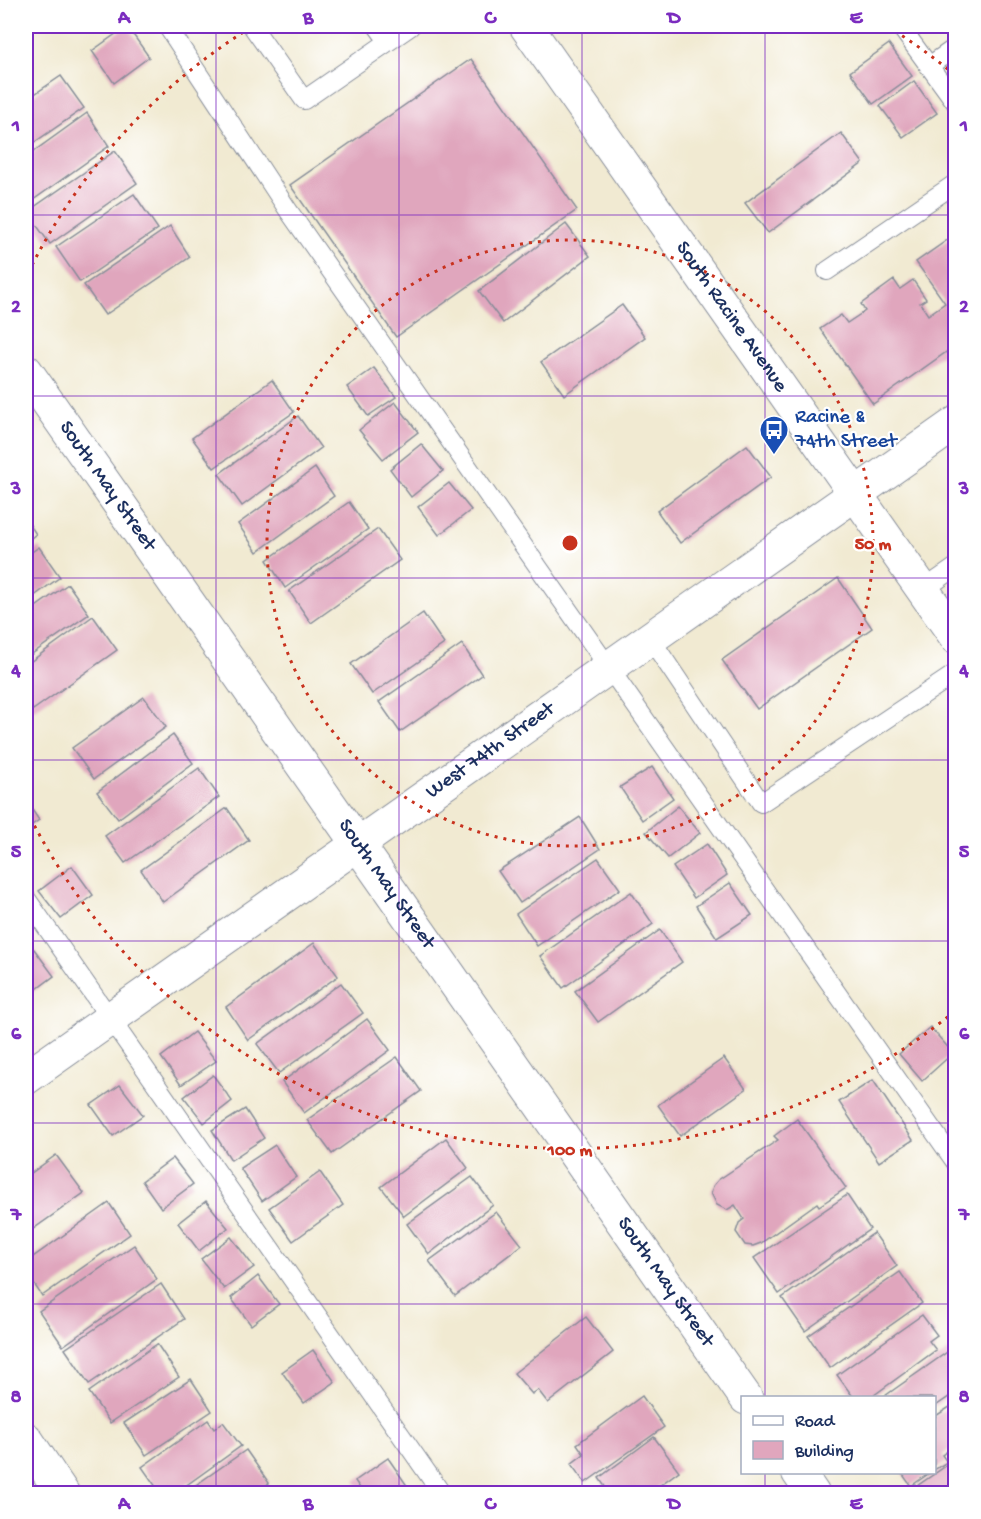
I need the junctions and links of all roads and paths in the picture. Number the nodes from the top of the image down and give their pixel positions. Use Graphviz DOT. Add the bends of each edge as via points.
graph roads {
  1 [pos="167,26"];
  2 [pos="252,26"];
  3 [pos="377,26"];
  4 [pos="411,26"];
  5 [pos="526,26"];
  6 [pos="900,26"];
  7 [pos="388,41"];
  8 [pos="956,47"];
  9 [pos="929,66"];
  10 [pos="956,103"];
  11 [pos="956,183"];
  12 [pos="827,271"];
  13 [pos="26,371"];
  14 [pos="956,423"];
  15 [pos="855,494"];
  16 [pos="956,567"];
  17 [pos="923,590"];
  18 [pos="956,637"];
  19 [pos="650,638"];
  20 [pos="608,668"];
  21 [pos="956,673"];
  22 [pos="357,845"];
  23 [pos="26,898"];
  24 [pos="111,1018"];
  25 [pos="26,1078"];
  26 [pos="956,1163"];
  27 [pos="745,1396"];
  28 [pos="26,1439"];
  29 [pos="799,1474"];
  30 [pos="63,1494"];
  31 [pos="442,1494"];
  32 [pos="813,1494"];
  1 -- 20 [label="lane" via="295,220"];
  2 -- 7 [label="lane" via="303,100"];
  3 -- 7 [label="lane"];
  4 -- 7 [label="lane"];
  5 -- 15 [label="street, South Racine Avenue"];
  6 -- 9 [label="lane"];
  8 -- 9 [label="lane"];
  9 -- 10 [label="lane"];
  11 -- 12 [label="lane"];
  13 -- 22 [label="street, South May Street"];
  14 -- 15 [label="street, West 74th Street"];
  15 -- 17 [label="street, South Racine Avenue"];
  15 -- 19 [label="street, West 74th Street"];
  16 -- 17 [label="lane"];
  17 -- 18 [label="street, South Racine Avenue"];
  19 -- 20 [label="street, West 74th Street"];
  19 -- 21 [label="lane" via="761,803"];
  20 -- 22 [label="street, West 74th Street"];
  20 -- 26 [label="lane"];
  22 -- 24 [label="street, West 74th Street"];
  22 -- 27 [label="street, South May Street"];
  23 -- 24 [label="lane"];
  24 -- 25 [label="street, West 74th Street"];
  24 -- 31 [label="lane"];
  28 -- 30 [label="street"];
  29 -- 32 [label="street"];
}
